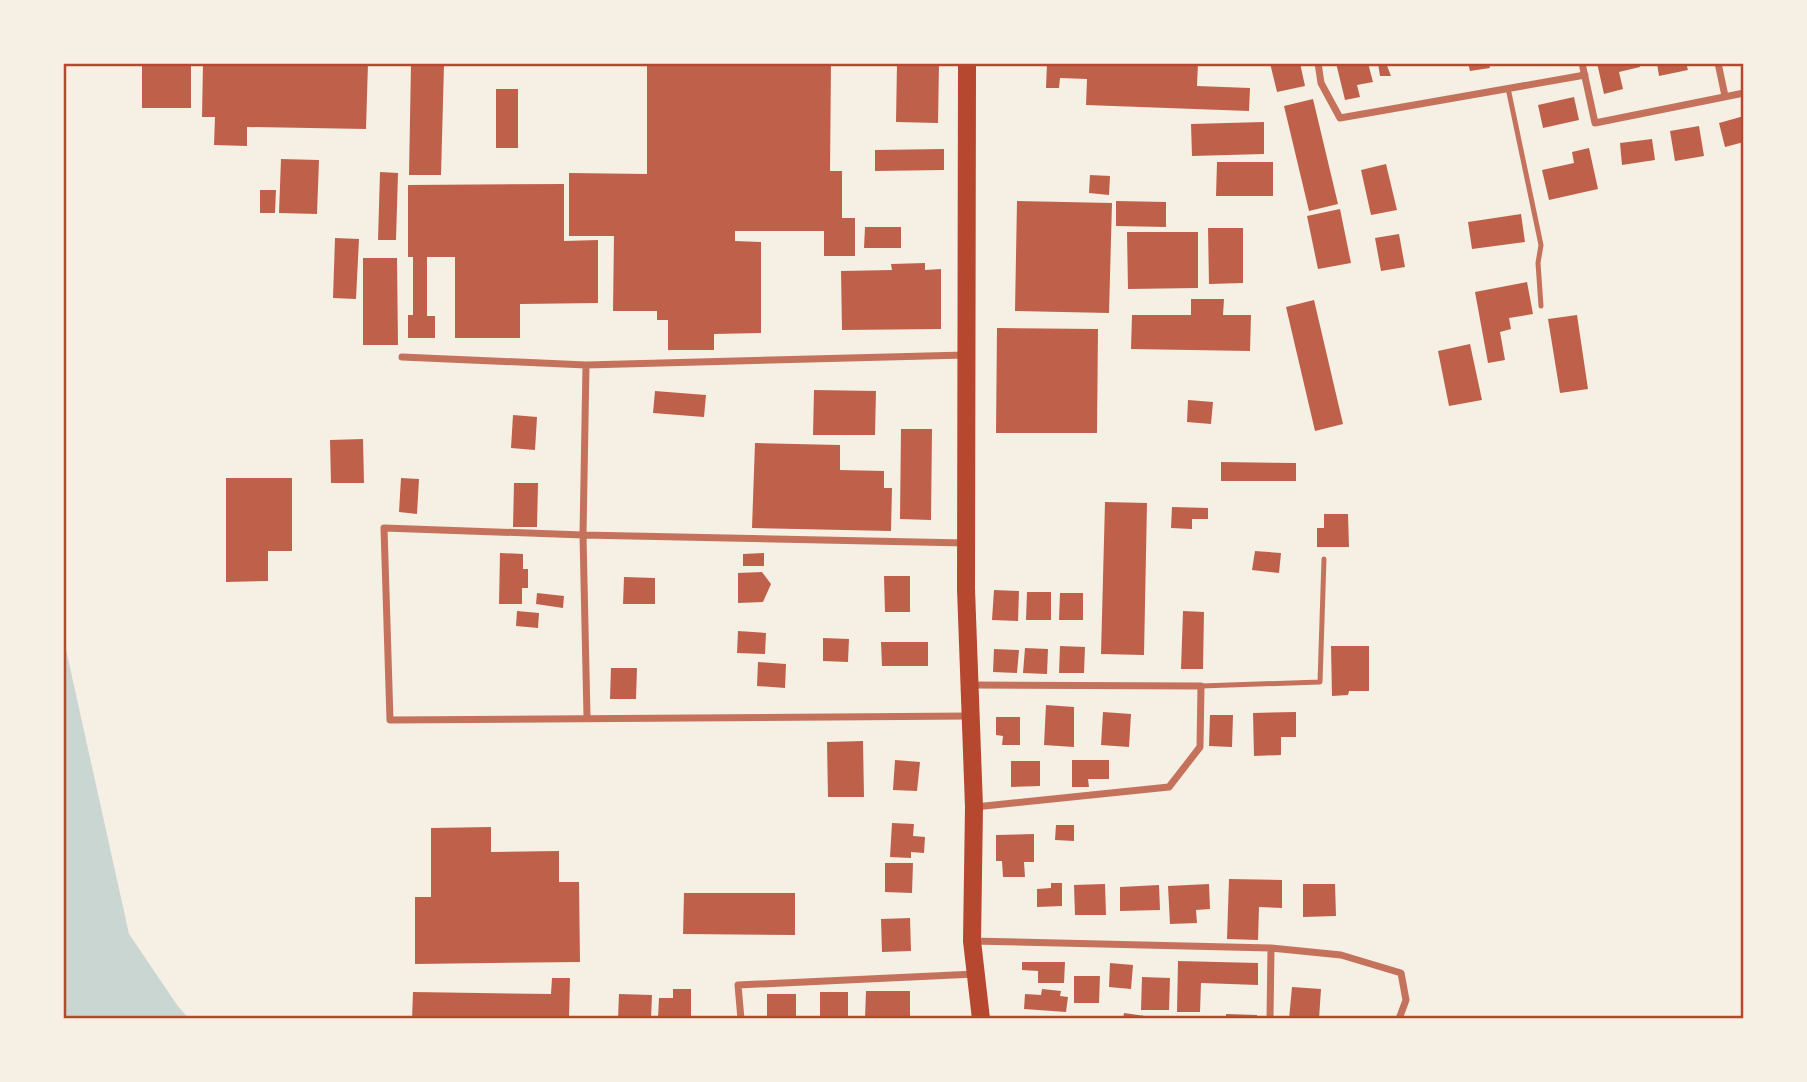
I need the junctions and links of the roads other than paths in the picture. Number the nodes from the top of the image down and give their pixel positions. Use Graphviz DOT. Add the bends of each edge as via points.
graph roads {
  1 [pos="967,63"];
  2 [pos="1318,63"];
  3 [pos="1582,63"];
  4 [pos="1718,63"];
  5 [pos="1585,75"];
  6 [pos="1508,88"];
  7 [pos="1744,93"];
  8 [pos="1725,96"];
  9 [pos="1541,306"];
  10 [pos="966,355"];
  11 [pos="402,357"];
  12 [pos="586,365"];
  13 [pos="583,535"];
  14 [pos="966,543"];
  15 [pos="1324,559"];
  16 [pos="970,685"];
  17 [pos="1202,686"];
  18 [pos="971,716"];
  19 [pos="587,718"];
  20 [pos="974,807"];
  21 [pos="972,941"];
  22 [pos="1271,948"];
  23 [pos="975,974"];
  24 [pos="741,1019"];
  25 [pos="981,1019"];
  26 [pos="1270,1019"];
  27 [pos="1399,1019"];
  1 -- 10 [label="main road"];
  2 -- 6 [label="street" via="1321,83 1340,118"];
  3 -- 5 [label="street"];
  4 -- 8 [label="street"];
  5 -- 6 [label="street"];
  5 -- 8 [label="street" via="1595,122"];
  6 -- 9 [label="lane" via="1541,245"];
  7 -- 8 [label="street"];
  10 -- 12 [label="street"];
  10 -- 14 [label="main road"];
  11 -- 12 [label="street"];
  12 -- 13 [label="street"];
  13 -- 14 [label="street"];
  13 -- 19 [label="street"];
  13 -- 19 [label="street" via="384,528 390,720"];
  14 -- 16 [label="main road"];
  15 -- 17 [label="lane" via="1320,682"];
  16 -- 17 [label="street"];
  16 -- 18 [label="main road"];
  17 -- 20 [label="street" via="1200,747 1168,787"];
  18 -- 19 [label="street"];
  18 -- 20 [label="main road"];
  20 -- 21 [label="main road"];
  21 -- 22 [label="street"];
  21 -- 23 [label="main road"];
  22 -- 26 [label="street"];
  22 -- 27 [label="street" via="1341,955 1401,973 1406,1000"];
  23 -- 24 [label="street" via="738,985"];
  23 -- 25 [label="main road"];
}
